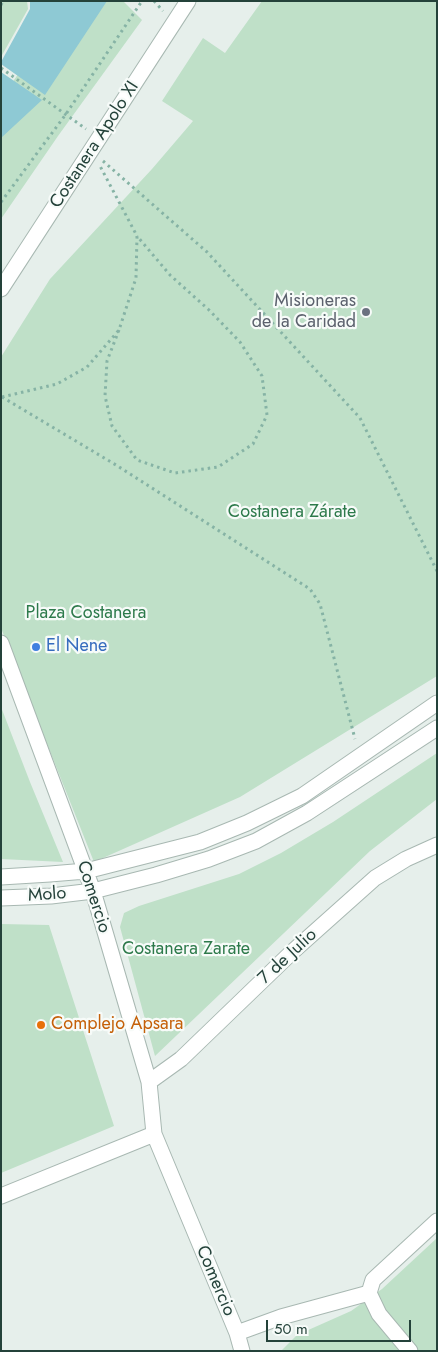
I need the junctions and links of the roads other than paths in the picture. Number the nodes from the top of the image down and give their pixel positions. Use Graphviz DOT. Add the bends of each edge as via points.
graph roads {
  1 [pos="188,1"];
  2 [pos="1,289"];
  3 [pos="1,643"];
  4 [pos="437,703"];
  5 [pos="437,728"];
  6 [pos="437,846"];
  7 [pos="86,871"];
  8 [pos="1,877"];
  9 [pos="92,890"];
  10 [pos="1,898"];
  11 [pos="150,1082"];
  12 [pos="154,1134"];
  13 [pos="1,1196"];
  14 [pos="437,1221"];
  15 [pos="369,1293"];
  16 [pos="237,1333"];
  17 [pos="242,1351"];
  18 [pos="410,1351"];
  1 -- 2 [label="street, Costanera Apolo XI"];
  3 -- 7 [label="street, Comercio"];
  4 -- 7 [label="street, Molo" via="302,796 247,823 200,842"];
  5 -- 9 [label="street, Molo" via="307,813 256,841 156,875"];
  6 -- 11 [label="street, 7 de Julio" via="406,859 376,878 291,953 181,1060"];
  7 -- 8 [label="street, Molo"];
  7 -- 9 [label="street, Comercio"];
  9 -- 10 [label="street, Molo"];
  9 -- 11 [label="street, Comercio"];
  11 -- 12 [label="street, Comercio"];
  12 -- 13 [label="street"];
  12 -- 16 [label="street, Comercio"];
  14 -- 15 [label="street" via="373,1280"];
  15 -- 16 [label="street" via="281,1317"];
  15 -- 18 [label="street" via="378,1314"];
  16 -- 17 [label="street, Comercio"];
}
